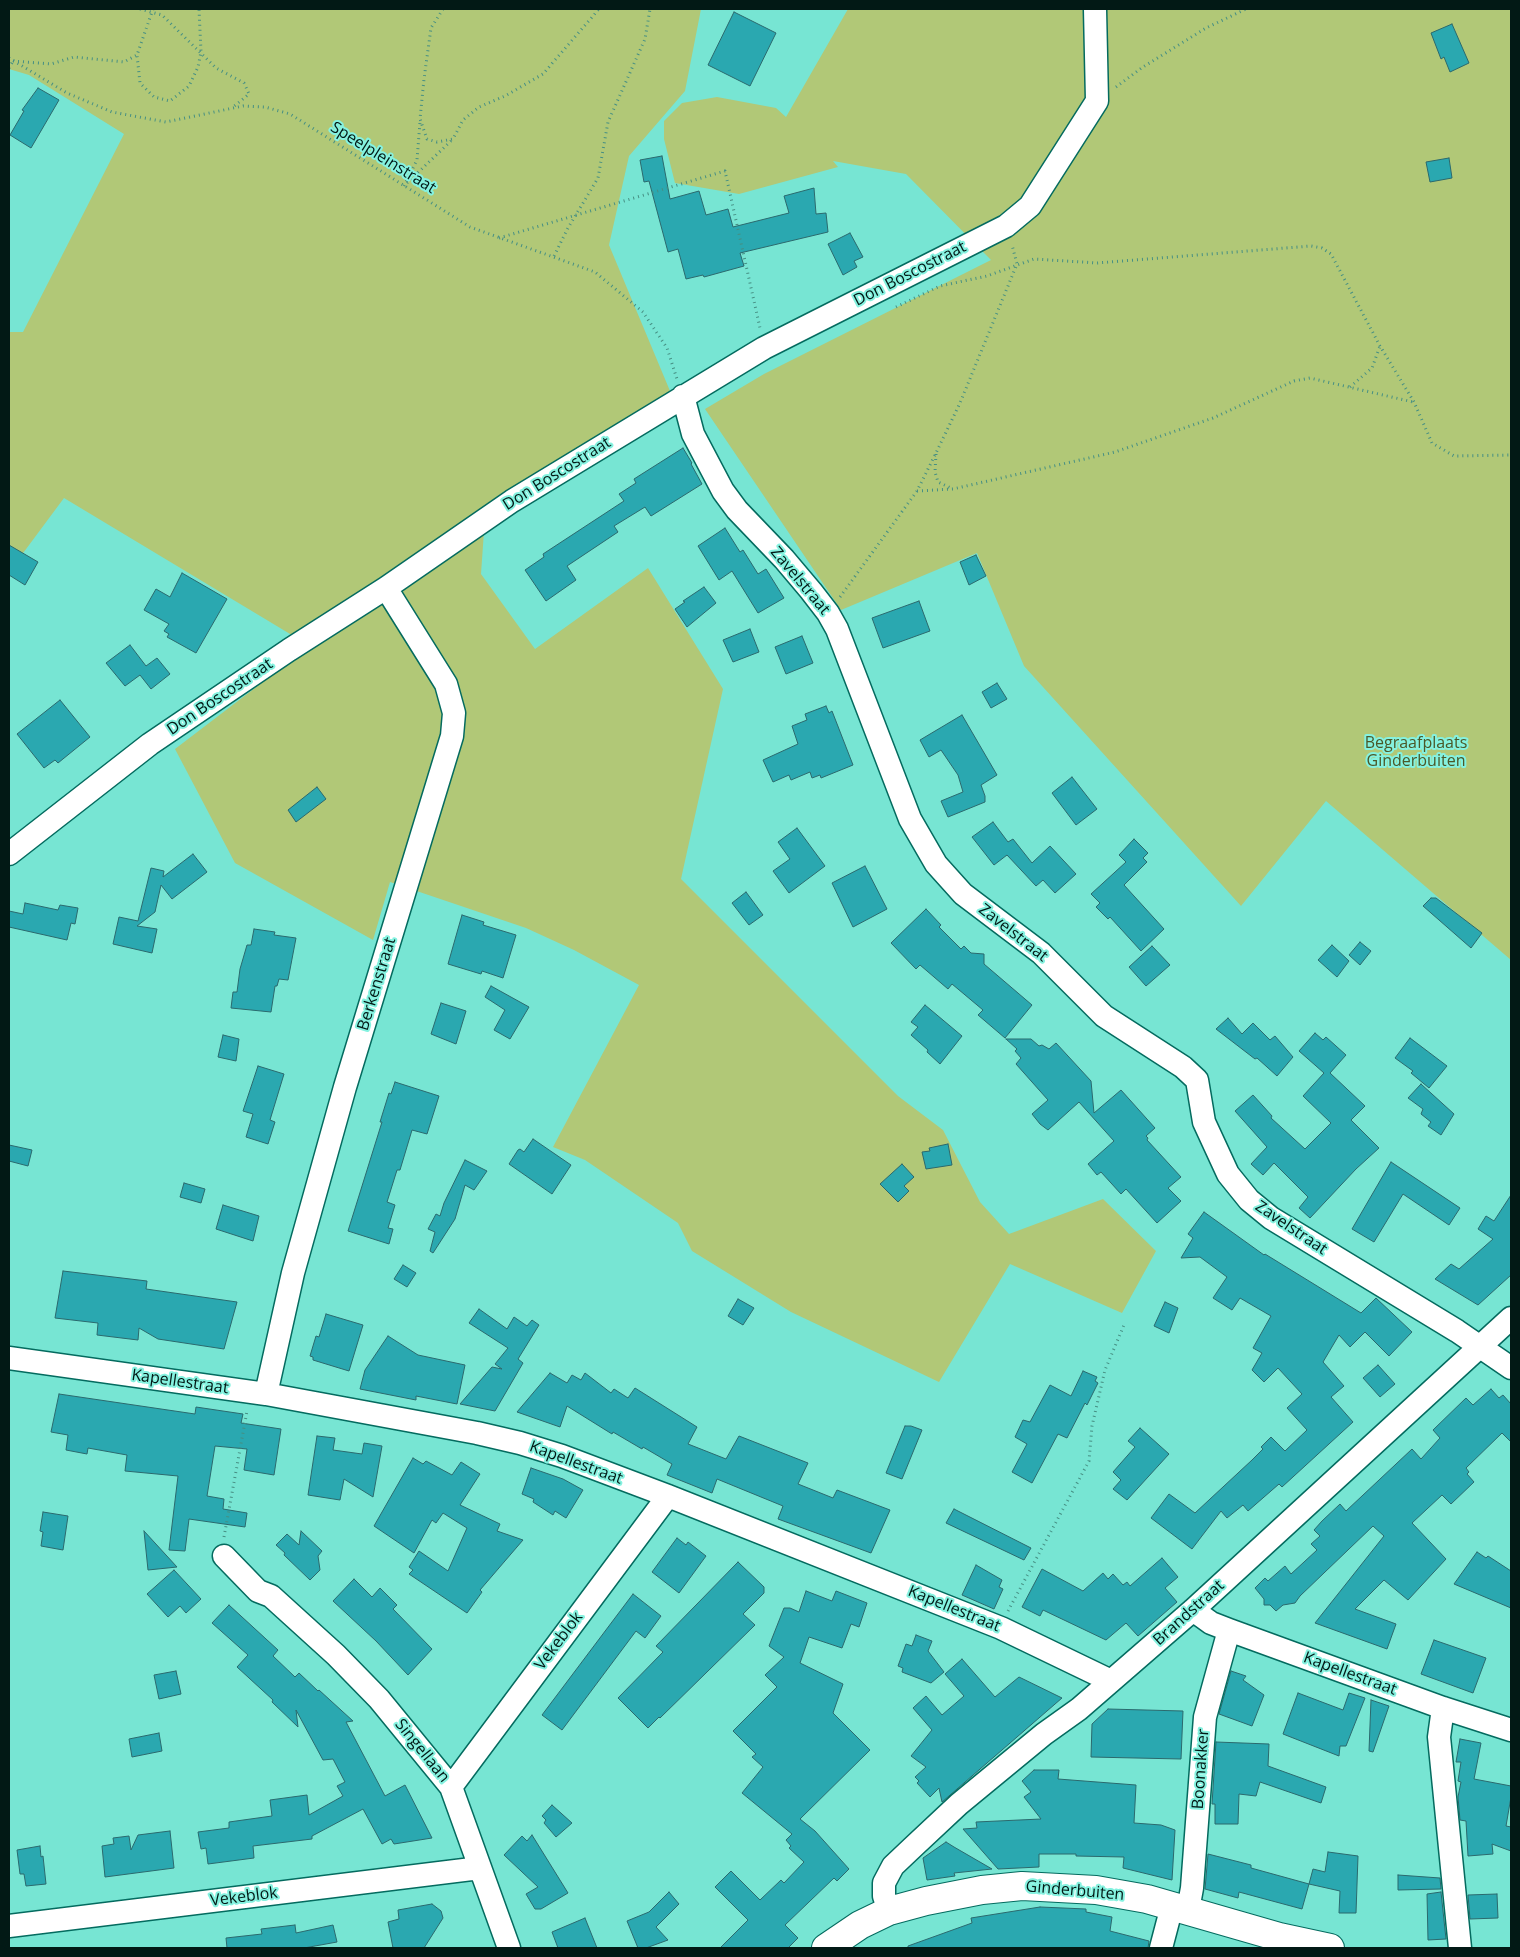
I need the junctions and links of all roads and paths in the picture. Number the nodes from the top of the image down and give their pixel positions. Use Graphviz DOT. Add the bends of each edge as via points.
graph roads {
  1 [pos="140,9"];
  2 [pos="199,9"];
  3 [pos="443,9"];
  4 [pos="599,9"];
  5 [pos="650,9"];
  6 [pos="1095,9"];
  7 [pos="1246,9"];
  8 [pos="152,10"];
  9 [pos="201,52"];
  10 [pos="137,55"];
  11 [pos="9,58"];
  12 [pos="13,61"];
  13 [pos="9,68"];
  14 [pos="1097,101"];
  15 [pos="230,110"];
  16 [pos="420,119"];
  17 [pos="453,139"];
  18 [pos="404,186"];
  19 [pos="576,215"];
  20 [pos="498,238"];
  21 [pos="554,256"];
  22 [pos="1017,264"];
  23 [pos="892,309"];
  24 [pos="1380,346"];
  25 [pos="764,348"];
  26 [pos="1350,388"];
  27 [pos="683,396"];
  28 [pos="1414,402"];
  29 [pos="937,451"];
  30 [pos="1511,455"];
  31 [pos="952,489"];
  32 [pos="917,491"];
  33 [pos="386,588"];
  34 [pos="828,613"];
  35 [pos="9,854"];
  36 [pos="1511,1318"];
  37 [pos="1124,1325"];
  38 [pos="1479,1347"];
  39 [pos="9,1358"];
  40 [pos="1511,1368"];
  41 [pos="256,1392"];
  42 [pos="668,1496"];
  43 [pos="224,1556"];
  44 [pos="1193,1610"];
  45 [pos="1001,1628"];
  46 [pos="1229,1630"];
  47 [pos="1112,1681"];
  48 [pos="1443,1708"];
  49 [pos="1511,1730"];
  50 [pos="451,1787"];
  51 [pos="480,1868"];
  52 [pos="1180,1908"];
  53 [pos="889,1911"];
  54 [pos="9,1926"];
  55 [pos="509,1948"];
  56 [pos="826,1948"];
  57 [pos="1161,1948"];
  58 [pos="1330,1948"];
  59 [pos="1460,1948"];
  1 -- 8 [label="path"];
  2 -- 9 [label="path"];
  3 -- 16 [label="path" via="431,28"];
  4 -- 17 [label="path" via="543,74 478,107 463,120"];
  5 -- 19 [label="path" via="645,40 608,122 598,178"];
  6 -- 14 [label="street"];
  7 -- 14 [label="path" via="1206,28 1143,67"];
  8 -- 9 [label="path" via="162,15"];
  8 -- 10 [label="path"];
  9 -- 10 [label="path" via="189,86 170,101 154,97 140,82"];
  9 -- 15 [label="path" via="216,68 244,83 249,94"];
  10 -- 12 [label="path" via="124,62 74,57 51,64"];
  11 -- 12 [label="path, Speelpleinstraat"];
  12 -- 13 [label="path"];
  12 -- 15 [label="path, Speelpleinstraat" via="67,93 112,112 166,122"];
  14 -- 25 [label="street, Don Boscostraat" via="1030,206 1006,226"];
  15 -- 18 [label="path, Speelpleinstraat" via="243,106 265,107 290,114"];
  16 -- 17 [label="path" via="427,138 437,142"];
  16 -- 18 [label="path" via="418,160"];
  17 -- 18 [label="path"];
  18 -- 20 [label="path, Speelpleinstraat" via="470,227"];
  19 -- 20 [label="path"];
  19 -- 21 [label="path"];
  19 -- 25 [label="path" via="725,171"];
  20 -- 21 [label="path, Speelpleinstraat"];
  21 -- 27 [label="path, Speelpleinstraat" via="595,272 643,312 667,348"];
  22 -- 23 [label="path" via="986,276 940,286"];
  22 -- 24 [label="path" via="1034,259 1097,263 1311,246 1322,248 1331,254"];
  22 -- 29 [label="path"];
  24 -- 26 [label="path" via="1372,368"];
  24 -- 28 [label="path"];
  25 -- 27 [label="street, Don Boscostraat"];
  26 -- 28 [label="path"];
  26 -- 31 [label="path" via="1310,378 1294,381 1213,418 1115,452"];
  27 -- 33 [label="street, Don Boscostraat" via="512,501"];
  27 -- 34 [label="street, Zavelstraat" via="693,434 723,492"];
  28 -- 30 [label="path" via="1432,443 1454,456"];
  29 -- 31 [label="path" via="934,472 938,482"];
  29 -- 32 [label="path"];
  31 -- 32 [label="path"];
  32 -- 34 [label="path"];
  33 -- 35 [label="street, Don Boscostraat" via="150,744"];
  33 -- 41 [label="street, Berkenstraat" via="446,684 454,712 452,736"];
  34 -- 38 [label="street, Zavelstraat" via="838,629 910,819 936,864 950,881 1041,953 1104,1016 1183,1067 1197,1080 1204,1122 1228,1174 1249,1200 1271,1218"];
  36 -- 38 [label="street, Brandstraat"];
  37 -- 45 [label="path" via="1105,1370 1092,1426 1089,1460"];
  38 -- 40 [label="street, Zavelstraat"];
  38 -- 44 [label="street, Brandstraat"];
  39 -- 41 [label="street, Kapellestraat"];
  41 -- 42 [label="street, Kapellestraat" via="520,1443"];
  41 -- 43 [label="path" via="249,1400 222,1546"];
  42 -- 45 [label="street, Kapellestraat"];
  42 -- 50 [label="street, Vekeblok"];
  43 -- 50 [label="street, Singellaan" via="258,1591 271,1596 336,1654 379,1699"];
  44 -- 46 [label="street, Kapellestraat" via="1210,1623"];
  44 -- 47 [label="street, Brandstraat"];
  45 -- 47 [label="street, Kapellestraat"];
  46 -- 48 [label="street, Kapellestraat"];
  46 -- 52 [label="street, Boonakker" via="1205,1717 1192,1888"];
  47 -- 53 [label="street, Brandstraat" via="959,1804 893,1866 884,1883"];
  48 -- 49 [label="street, Kapellestraat"];
  48 -- 59 [label="street" via="1439,1737"];
  50 -- 51 [label="street, Singellaan"];
  51 -- 54 [label="street, Vekeblok"];
  51 -- 55 [label="street, Singellaan"];
  52 -- 53 [label="main road, Ginderbuiten" via="1096,1890 1022,1886 973,1892"];
  52 -- 57 [label="street, Boonakker"];
  52 -- 58 [label="main road, Ginderbuiten" via="1279,1937"];
  53 -- 56 [label="main road, Ginderbuiten"];
}
